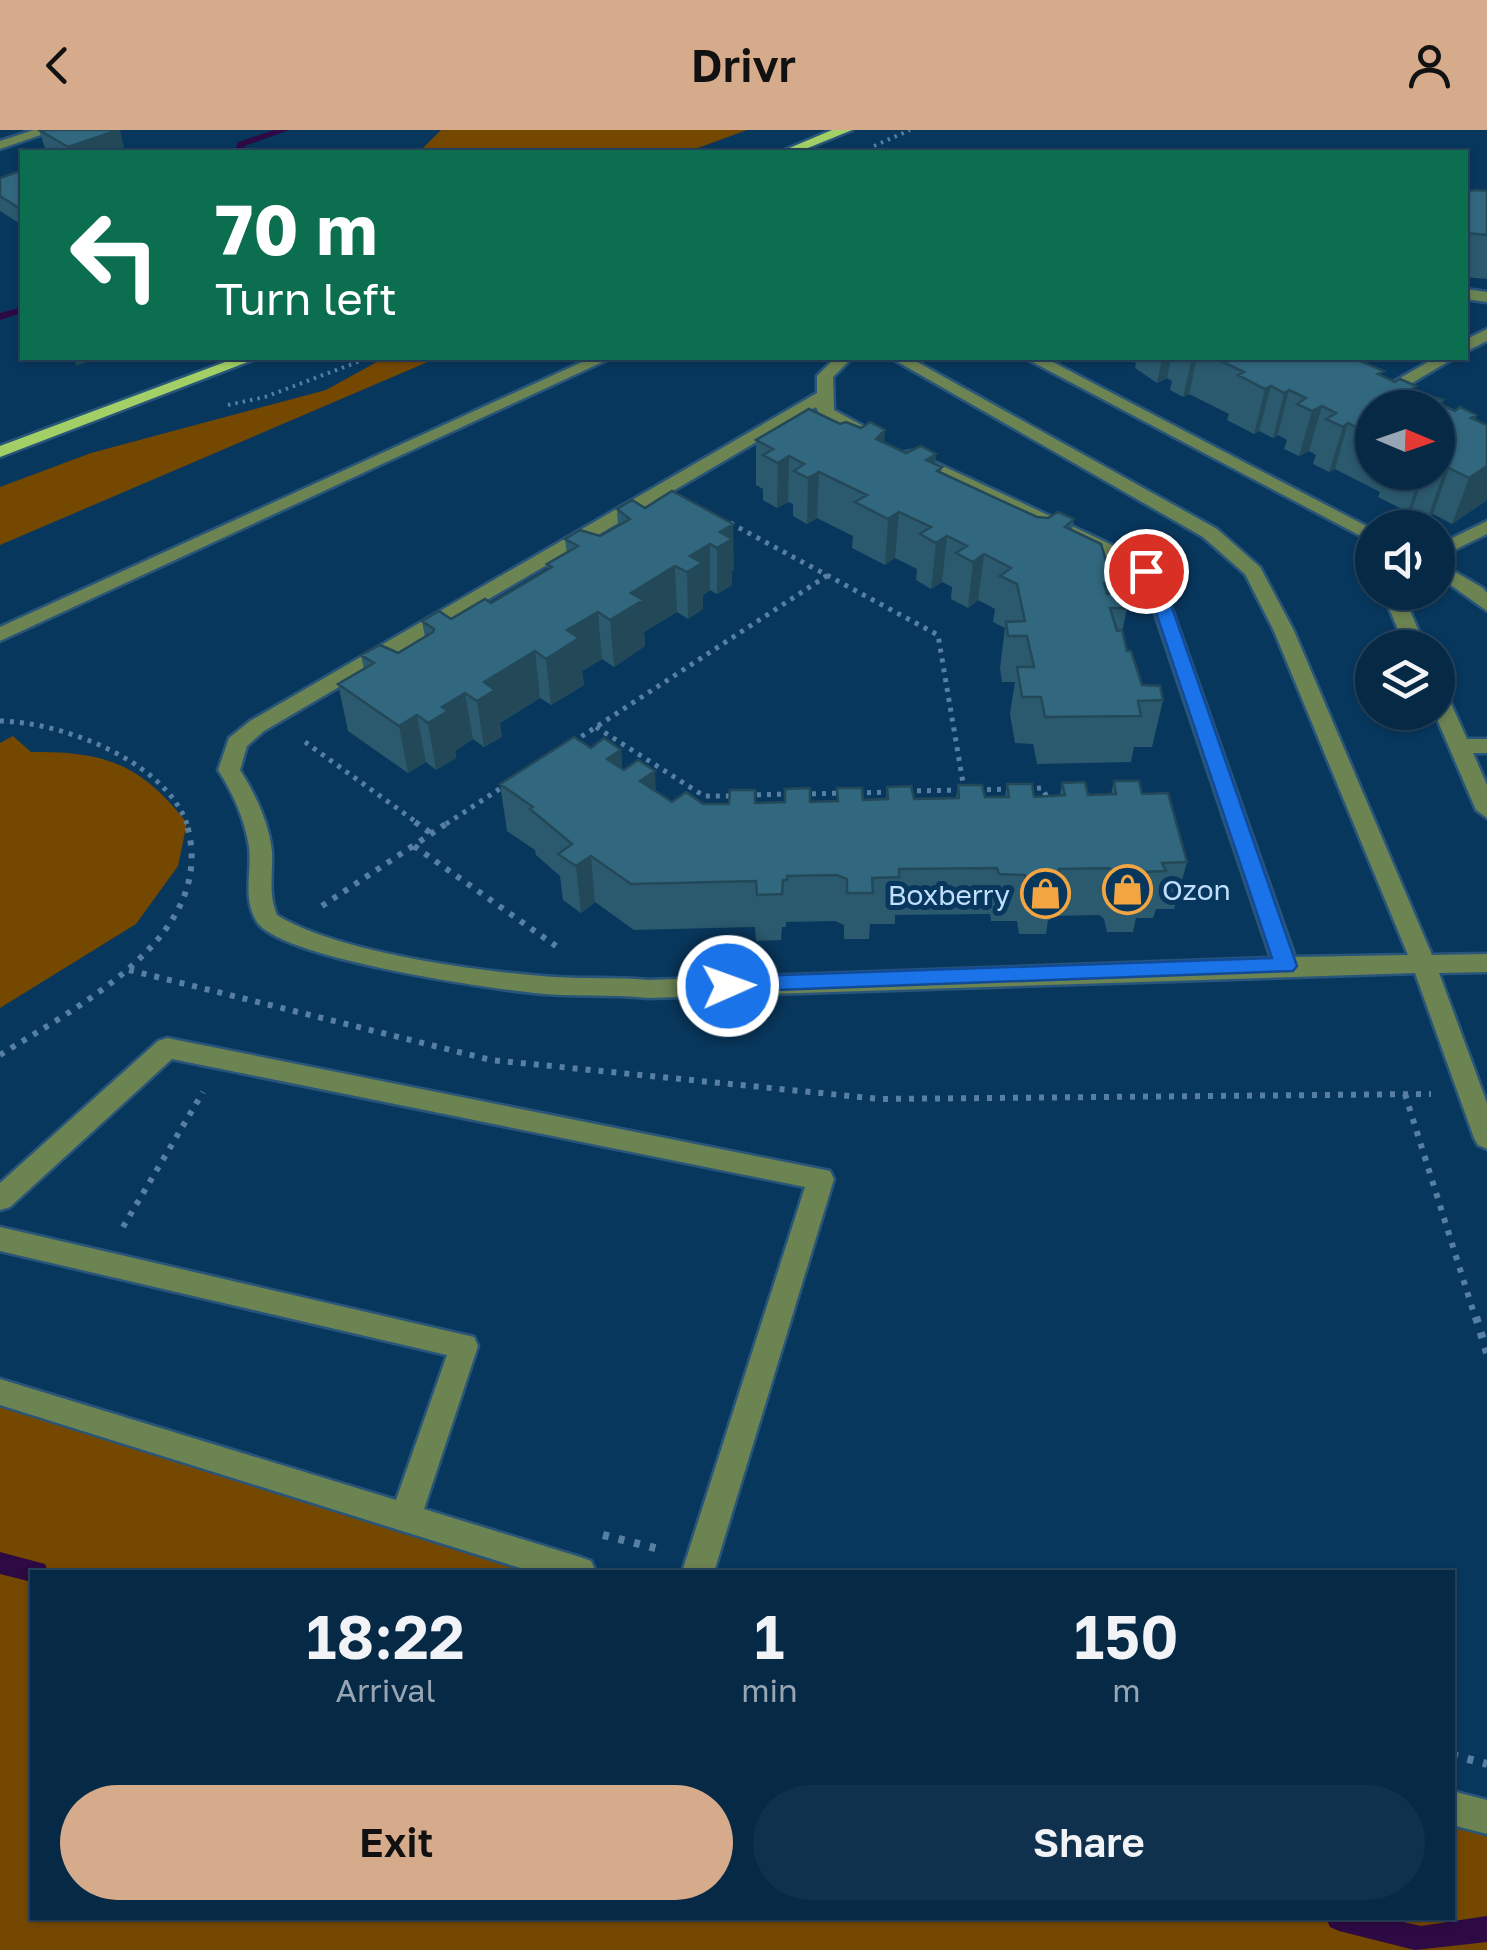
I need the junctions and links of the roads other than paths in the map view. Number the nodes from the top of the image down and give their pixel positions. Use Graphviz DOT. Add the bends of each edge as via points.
graph roads {
  1 [pos="48,130"];
  2 [pos="845,130"];
  3 [pos="0,144"];
  4 [pos="792,150"];
  5 [pos="245,360"];
  6 [pos="599,360"];
  7 [pos="842,360"];
  8 [pos="902,360"];
  9 [pos="1037,360"];
  10 [pos="1443,360"];
  11 [pos="1396,390"];
  12 [pos="1350,393"];
  13 [pos="1355,395"];
  14 [pos="823,396"];
  15 [pos="1,449"];
  16 [pos="1355,527"];
  17 [pos="1487,527"];
  18 [pos="1455,543"];
  19 [pos="1455,579"];
  20 [pos="1487,605"];
  21 [pos="0,634"];
  22 [pos="1452,730"];
  23 [pos="1459,746"];
  24 [pos="1487,746"];
  25 [pos="1487,810"];
  26 [pos="1423,962"];
  27 [pos="1487,962"];
  28 [pos="1286,966"];
  29 [pos="1487,1138"];
  30 [pos="0,1199"];
  31 [pos="0,1239"];
  32 [pos="0,1392"];
  33 [pos="405,1518"];
  34 [pos="574,1570"];
  35 [pos="699,1570"];
  36 [pos="1455,1809"];
  37 [pos="1487,1818"];
  1 -- 3 [label="street"];
  2 -- 4 [label="main road"];
  5 -- 15 [label="main road"];
  6 -- 21 [label="street"];
  7 -- 14 [label="street" via="826,376"];
  8 -- 26 [label="street" via="1210,533 1253,572"];
  9 -- 16 [label="street"];
  10 -- 11 [label="street"];
  12 -- 13 [label="street"];
  14 -- 28 [label="street" via="831,418 1135,562 1153,579"];
  14 -- 28 [label="street" via="238,743 229,770 254,817 260,906 269,921 284,931 424,967 554,986 648,989"];
  17 -- 18 [label="street"];
  19 -- 20 [label="street"];
  22 -- 23 [label="street"];
  23 -- 24 [label="street"];
  23 -- 25 [label="street"];
  26 -- 27 [label="street"];
  26 -- 28 [label="street"];
  26 -- 29 [label="street"];
  30 -- 35 [label="street" via="167,1048 822,1179"];
  31 -- 33 [label="street" via="464,1346"];
  32 -- 33 [label="street"];
  33 -- 34 [label="street"];
  36 -- 37 [label="street"];
}
